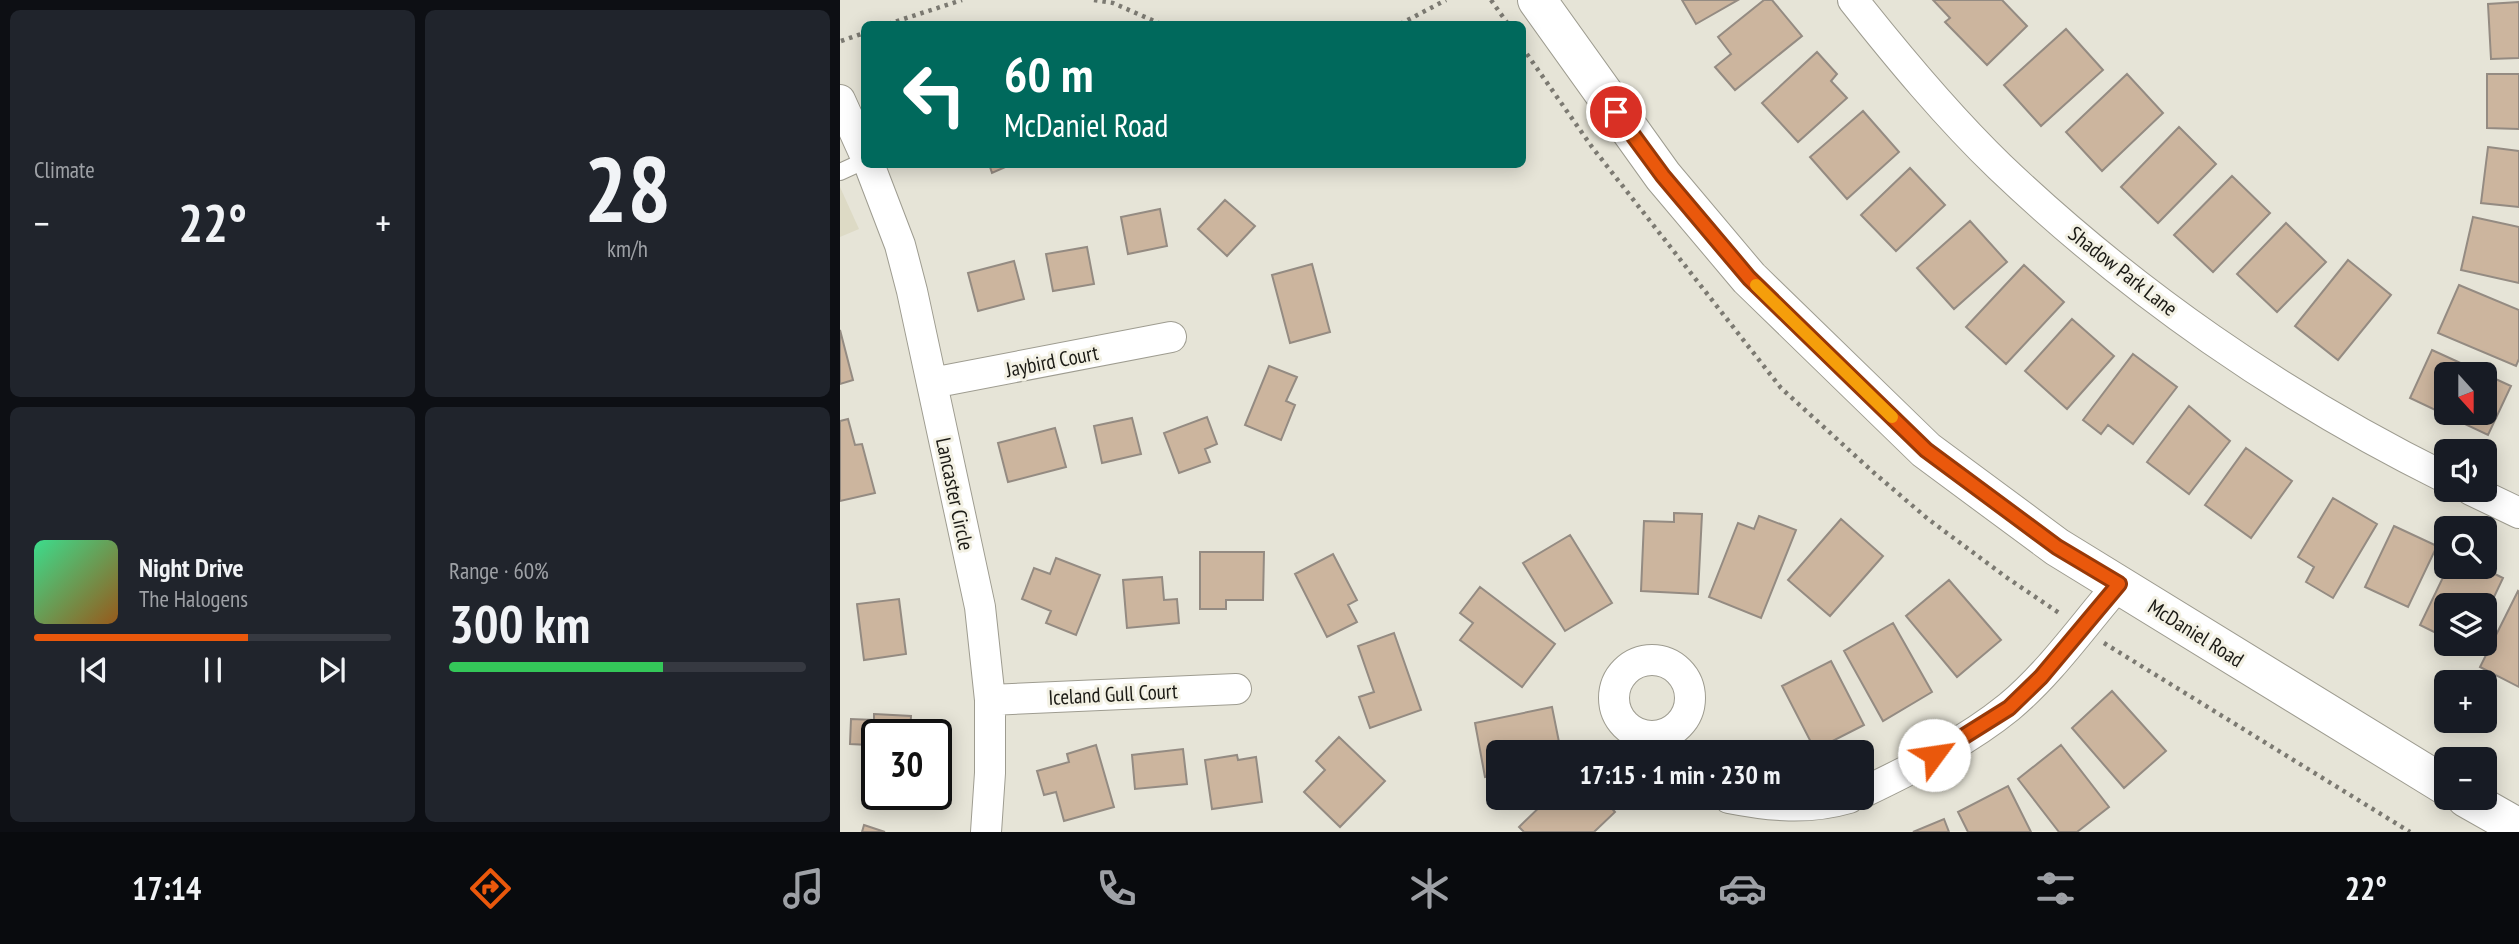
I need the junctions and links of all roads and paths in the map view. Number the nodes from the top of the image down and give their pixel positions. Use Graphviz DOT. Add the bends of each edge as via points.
graph roads {
  1 [pos="962,0"];
  2 [pos="1094,0"];
  3 [pos="1446,0"];
  4 [pos="1491,0"];
  5 [pos="1537,0"];
  6 [pos="1853,0"];
  7 [pos="897,21"];
  8 [pos="1154,21"];
  9 [pos="1406,21"];
  10 [pos="1506,21"];
  11 [pos="861,34"];
  12 [pos="841,41"];
  13 [pos="840,100"];
  14 [pos="861,146"];
  15 [pos="861,162"];
  16 [pos="871,168"];
  17 [pos="840,172"];
  18 [pos="1171,337"];
  19 [pos="932,383"];
  20 [pos="2434,472"];
  21 [pos="2497,499"];
  22 [pos="2517,506"];
  23 [pos="2119,584"];
  24 [pos="1236,689"];
  25 [pos="990,700"];
  26 [pos="2434,779"];
  27 [pos="1874,787"];
  28 [pos="2487,810"];
  29 [pos="2519,828"];
  30 [pos="986,832"];
  1 -- 7 [label="path"];
  2 -- 8 [label="path" via="1113,2"];
  3 -- 9 [label="path"];
  4 -- 10 [label="path"];
  5 -- 23 [label="main road, McDaniel Road" via="1663,176 1749,278 1926,450 2057,547"];
  6 -- 20 [label="street, Shadow Park Lane" via="1975,142 2098,254 2274,381"];
  11 -- 12 [label="path"];
  13 -- 14 [label="street"];
  15 -- 17 [label="lane"];
  16 -- 19 [label="street, Lancaster Circle" via="900,245"];
  18 -- 19 [label="street, Jaybird Court"];
  19 -- 25 [label="street, Lancaster Circle" via="980,607"];
  21 -- 22 [label="street"];
  23 -- 26 [label="main road, McDaniel Road"];
  23 -- 27 [label="street" via="2009,708"];
  24 -- 25 [label="street, Iceland Gull Court"];
  25 -- 30 [label="street, Lancaster Circle"];
  28 -- 29 [label="main road"];
}
